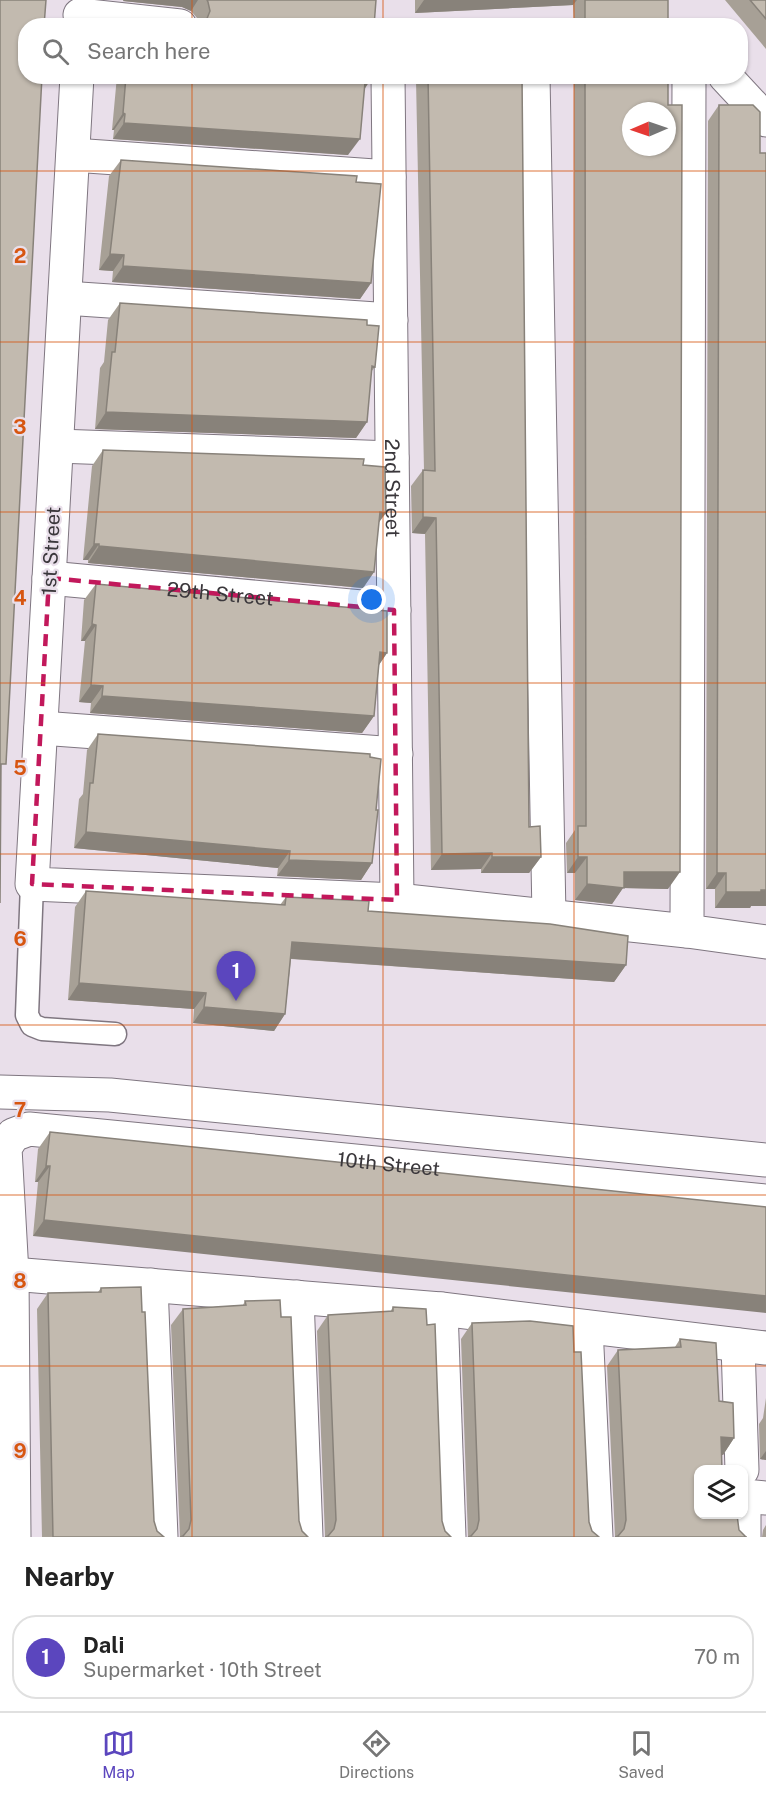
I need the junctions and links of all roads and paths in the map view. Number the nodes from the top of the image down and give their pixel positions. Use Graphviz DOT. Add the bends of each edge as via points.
graph roads {
  1 [pos="80,14"];
  2 [pos="113,18"];
  3 [pos="77,84"];
  4 [pos="388,84"];
  5 [pos="533,84"];
  6 [pos="689,84"];
  7 [pos="732,84"];
  8 [pos="766,120"];
  9 [pos="73,155"];
  10 [pos="389,177"];
  11 [pos="65,298"];
  12 [pos="391,320"];
  13 [pos="57,446"];
  14 [pos="392,458"];
  15 [pos="49,578"];
  16 [pos="394,610"];
  17 [pos="41,728"];
  18 [pos="396,754"];
  19 [pos="32,885"];
  20 [pos="398,900"];
  21 [pos="549,916"];
  22 [pos="687,931"];
  23 [pos="766,942"];
  24 [pos="114,1034"];
  25 [pos="0,1092"];
  26 [pos="766,1160"];
  27 [pos="766,1201"];
  28 [pos="12,1274"];
  29 [pos="151,1285"];
  30 [pos="297,1297"];
  31 [pos="441,1309"];
  32 [pos="586,1327"];
  33 [pos="752,1347"];
  34 [pos="742,1465"];
  35 [pos="748,1496"];
  36 [pos="766,1498"];
  37 [pos="744,1519"];
  38 [pos="14,1537"];
  39 [pos="161,1537"];
  40 [pos="306,1537"];
  41 [pos="449,1537"];
  42 [pos="596,1537"];
  43 [pos="744,1537"];
  1 -- 2 [label="street"];
  3 -- 9 [label="street, 1st Street"];
  4 -- 10 [label="street, 2nd Street"];
  5 -- 21 [label="street"];
  6 -- 22 [label="street"];
  7 -- 8 [label="street"];
  9 -- 10 [label="street"];
  9 -- 11 [label="street, 1st Street"];
  10 -- 12 [label="street, 2nd Street"];
  11 -- 12 [label="street"];
  11 -- 13 [label="street, 1st Street"];
  12 -- 14 [label="street, 2nd Street"];
  13 -- 14 [label="street"];
  13 -- 15 [label="street, 1st Street"];
  14 -- 16 [label="street, 2nd Street"];
  15 -- 16 [label="street, 29th Street"];
  15 -- 17 [label="street, 1st Street"];
  16 -- 18 [label="street, 2nd Street"];
  17 -- 18 [label="street"];
  17 -- 19 [label="street, 1st Street"];
  18 -- 20 [label="street, 2nd Street"];
  19 -- 20 [label="street"];
  19 -- 24 [label="lane, 1st Street" via="27,1015 32,1025"];
  20 -- 21 [label="street"];
  21 -- 22 [label="street"];
  22 -- 23 [label="street"];
  25 -- 26 [label="street" via="110,1095"];
  27 -- 28 [label="street, 10th Street" via="29,1129 13,1135 5,1148"];
  28 -- 29 [label="street"];
  28 -- 38 [label="street"];
  29 -- 30 [label="street"];
  29 -- 39 [label="street"];
  30 -- 31 [label="street"];
  30 -- 40 [label="street"];
  31 -- 32 [label="street"];
  31 -- 41 [label="street"];
  32 -- 33 [label="street"];
  32 -- 42 [label="street"];
  33 -- 34 [label="street"];
  35 -- 36 [label="street"];
  37 -- 43 [label="street"];
}
